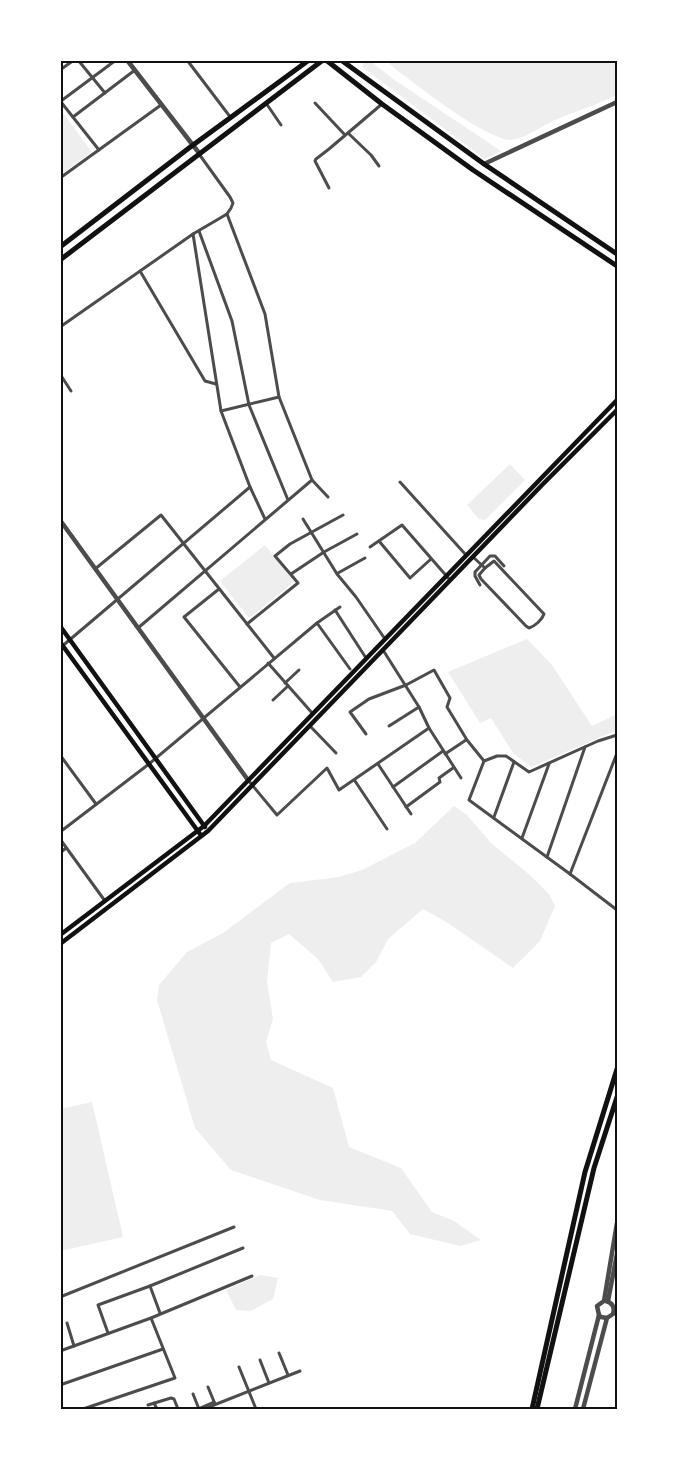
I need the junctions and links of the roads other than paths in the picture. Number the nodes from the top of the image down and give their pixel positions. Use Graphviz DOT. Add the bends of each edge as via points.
graph roads {
  1 [pos="76,60"];
  2 [pos="116,60"];
  3 [pos="127,60"];
  4 [pos="187,60"];
  5 [pos="309,60"];
  6 [pos="325,60"];
  7 [pos="341,60"];
  8 [pos="60,70"];
  9 [pos="135,70"];
  10 [pos="92,77"];
  11 [pos="105,93"];
  12 [pos="60,101"];
  13 [pos="617,102"];
  14 [pos="266,103"];
  15 [pos="315,103"];
  16 [pos="382,104"];
  17 [pos="161,105"];
  18 [pos="73,117"];
  19 [pos="231,118"];
  20 [pos="281,125"];
  21 [pos="346,134"];
  22 [pos="192,145"];
  23 [pos="99,150"];
  24 [pos="198,153"];
  25 [pos="484,164"];
  26 [pos="379,166"];
  27 [pos="60,178"];
  28 [pos="329,188"];
  29 [pos="227,214"];
  30 [pos="199,231"];
  31 [pos="193,234"];
  32 [pos="60,247"];
  33 [pos="617,254"];
  34 [pos="60,260"];
  35 [pos="617,266"];
  36 [pos="140,271"];
  37 [pos="60,327"];
  38 [pos="60,374"];
  39 [pos="217,384"];
  40 [pos="71,391"];
  41 [pos="279,397"];
  42 [pos="617,399"];
  43 [pos="249,405"];
  44 [pos="617,410"];
  45 [pos="221,411"];
  46 [pos="312,480"];
  47 [pos="400,482"];
  48 [pos="250,487"];
  49 [pos="328,497"];
  50 [pos="288,500"];
  51 [pos="343,515"];
  52 [pos="265,519"];
  53 [pos="303,519"];
  54 [pos="60,520"];
  55 [pos="312,531"];
  56 [pos="357,534"];
  57 [pos="379,541"];
  58 [pos="184,543"];
  59 [pos="370,546"];
  60 [pos="324,552"];
  61 [pos="466,555"];
  62 [pos="474,556"];
  63 [pos="365,558"];
  64 [pos="431,559"];
  65 [pos="481,564"];
  66 [pos="504,566"];
  67 [pos="486,568"];
  68 [pos="96,569"];
  69 [pos="205,571"];
  70 [pos="291,574"];
  71 [pos="337,574"];
  72 [pos="446,576"];
  73 [pos="450,580"];
  74 [pos="480,585"];
  75 [pos="219,589"];
  76 [pos="117,600"];
  77 [pos="340,607"];
  78 [pos="335,610"];
  79 [pos="317,622"];
  80 [pos="247,624"];
  81 [pos="60,626"];
  82 [pos="138,628"];
  83 [pos="385,639"];
  84 [pos="70,640"];
  85 [pos="61,645"];
  86 [pos="383,650"];
  87 [pos="274,658"];
  88 [pos="366,658"];
  89 [pos="268,663"];
  90 [pos="350,669"];
  91 [pos="299,670"];
  92 [pos="287,684"];
  93 [pos="406,685"];
  94 [pos="240,687"];
  95 [pos="273,700"];
  96 [pos="419,707"];
  97 [pos="313,714"];
  98 [pos="203,718"];
  99 [pos="310,726"];
  100 [pos="389,726"];
  101 [pos="429,728"];
  102 [pos="366,734"];
  103 [pos="617,735"];
  104 [pos="467,740"];
  105 [pos="585,747"];
  106 [pos="444,752"];
  107 [pos="336,753"];
  108 [pos="617,753"];
  109 [pos="60,755"];
  110 [pos="155,759"];
  111 [pos="484,761"];
  112 [pos="514,762"];
  113 [pos="149,764"];
  114 [pos="378,764"];
  115 [pos="549,764"];
  116 [pos="454,768"];
  117 [pos="461,778"];
  118 [pos="248,780"];
  119 [pos="354,780"];
  120 [pos="252,785"];
  121 [pos="393,787"];
  122 [pos="96,804"];
  123 [pos="406,807"];
  124 [pos="411,814"];
  125 [pos="494,817"];
  126 [pos="206,829"];
  127 [pos="387,829"];
  128 [pos="60,832"];
  129 [pos="198,832"];
  130 [pos="202,837"];
  131 [pos="522,838"];
  132 [pos="60,839"];
  133 [pos="66,848"];
  134 [pos="60,853"];
  135 [pos="547,857"];
  136 [pos="146,870"];
  137 [pos="570,874"];
  138 [pos="150,876"];
  139 [pos="105,901"];
  140 [pos="617,910"];
  141 [pos="60,935"];
  142 [pos="60,944"];
  143 [pos="617,1069"];
  144 [pos="617,1097"];
  145 [pos="581,1189"];
  146 [pos="588,1191"];
  147 [pos="617,1225"];
  148 [pos="234,1227"];
  149 [pos="243,1248"];
  150 [pos="617,1254"];
  151 [pos="252,1276"];
  152 [pos="150,1286"];
  153 [pos="60,1297"];
  154 [pos="606,1301"];
  155 [pos="160,1313"];
  156 [pos="612,1314"];
  157 [pos="598,1315"];
  158 [pos="151,1318"];
  159 [pos="617,1319"];
  160 [pos="67,1323"];
  161 [pos="108,1333"];
  162 [pos="74,1346"];
  163 [pos="163,1349"];
  164 [pos="60,1351"];
  165 [pos="279,1353"];
  166 [pos="260,1360"];
  167 [pos="239,1367"];
  168 [pos="300,1371"];
  169 [pos="288,1376"];
  170 [pos="269,1383"];
  171 [pos="60,1385"];
  172 [pos="208,1387"];
  173 [pos="249,1391"];
  174 [pos="193,1394"];
  175 [pos="154,1403"];
  176 [pos="148,1405"];
  177 [pos="206,1406"];
  178 [pos="83,1409"];
  179 [pos="157,1409"];
  180 [pos="178,1409"];
  181 [pos="256,1409"];
  182 [pos="534,1409"];
  183 [pos="575,1409"];
  184 [pos="583,1409"];
  1 -- 8 [label="street"];
  1 -- 10 [label="street"];
  2 -- 10 [label="street"];
  3 -- 9 [label="street"];
  4 -- 19 [label="street"];
  5 -- 19 [label="main road"];
  6 -- 14 [label="main road"];
  6 -- 16 [label="main road"];
  7 -- 25 [label="main road"];
  9 -- 11 [label="street"];
  9 -- 17 [label="street"];
  10 -- 11 [label="street"];
  10 -- 12 [label="street"];
  11 -- 18 [label="street"];
  12 -- 18 [label="street"];
  13 -- 25 [label="street"];
  14 -- 20 [label="street"];
  14 -- 24 [label="main road"];
  15 -- 21 [label="street"];
  16 -- 21 [label="street"];
  16 -- 35 [label="main road"];
  17 -- 22 [label="street"];
  17 -- 23 [label="street"];
  18 -- 23 [label="street"];
  19 -- 22 [label="main road"];
  21 -- 26 [label="street"];
  21 -- 28 [label="street" via="315,161"];
  22 -- 24 [label="street"];
  22 -- 32 [label="main road"];
  23 -- 27 [label="street"];
  24 -- 29 [label="street" via="233,203"];
  24 -- 34 [label="main road"];
  25 -- 33 [label="main road"];
  29 -- 30 [label="street"];
  29 -- 41 [label="street" via="265,314"];
  30 -- 31 [label="street"];
  30 -- 43 [label="street" via="232,321"];
  31 -- 36 [label="street"];
  31 -- 39 [label="street"];
  36 -- 37 [label="street"];
  36 -- 39 [label="street" via="205,381"];
  38 -- 40 [label="street"];
  39 -- 45 [label="street"];
  41 -- 43 [label="street"];
  41 -- 46 [label="street"];
  42 -- 61 [label="main road"];
  43 -- 45 [label="street"];
  43 -- 50 [label="street"];
  44 -- 62 [label="main road"];
  45 -- 48 [label="street"];
  46 -- 49 [label="street"];
  46 -- 50 [label="street"];
  47 -- 61 [label="street"];
  48 -- 52 [label="street"];
  48 -- 58 [label="street"];
  50 -- 52 [label="street"];
  51 -- 55 [label="street"];
  52 -- 69 [label="street"];
  53 -- 55 [label="street"];
  54 -- 68 [label="street"];
  55 -- 60 [label="street"];
  55 -- 70 [label="street" via="275,556"];
  56 -- 60 [label="street"];
  57 -- 59 [label="street"];
  57 -- 64 [label="street" via="402,525"];
  57 -- 64 [label="street" via="410,578"];
  58 -- 68 [label="street" via="161,515"];
  58 -- 69 [label="street"];
  58 -- 76 [label="street"];
  60 -- 70 [label="street"];
  60 -- 71 [label="street"];
  61 -- 72 [label="main road"];
  62 -- 65 [label="street"];
  62 -- 73 [label="main road"];
  63 -- 71 [label="street"];
  64 -- 72 [label="street"];
  65 -- 66 [label="street" via="493,555"];
  65 -- 67 [label="street"];
  65 -- 74 [label="street" via="474,575"];
  67 -- 67 [label="street" via="479,575 481,579 526,626 533,627 543,617 541,610 497,563 494,561"];
  68 -- 76 [label="street"];
  69 -- 75 [label="street"];
  69 -- 82 [label="street"];
  70 -- 80 [label="street" via="298,583"];
  71 -- 83 [label="street"];
  72 -- 73 [label="street"];
  72 -- 83 [label="main road"];
  73 -- 86 [label="main road"];
  75 -- 80 [label="street"];
  75 -- 94 [label="street" via="184,617"];
  76 -- 82 [label="street"];
  76 -- 84 [label="street"];
  77 -- 78 [label="street"];
  78 -- 79 [label="street"];
  78 -- 88 [label="street"];
  79 -- 87 [label="street"];
  79 -- 90 [label="street"];
  80 -- 87 [label="street"];
  81 -- 84 [label="main road"];
  82 -- 98 [label="street"];
  83 -- 88 [label="main road"];
  84 -- 85 [label="street"];
  84 -- 110 [label="main road"];
  85 -- 113 [label="main road"];
  86 -- 93 [label="street"];
  86 -- 99 [label="main road"];
  87 -- 89 [label="street"];
  88 -- 97 [label="main road"];
  89 -- 92 [label="street"];
  89 -- 94 [label="street"];
  91 -- 92 [label="street"];
  92 -- 95 [label="street"];
  92 -- 97 [label="street"];
  93 -- 96 [label="street"];
  93 -- 102 [label="street" via="369,699 350,712"];
  93 -- 104 [label="street" via="434,670 450,698 447,707"];
  94 -- 98 [label="street"];
  96 -- 100 [label="street"];
  96 -- 101 [label="street"];
  97 -- 118 [label="main road"];
  98 -- 110 [label="street"];
  98 -- 118 [label="street"];
  99 -- 107 [label="street"];
  99 -- 120 [label="main road"];
  101 -- 106 [label="street"];
  101 -- 114 [label="street"];
  103 -- 105 [label="street"];
  104 -- 106 [label="street"];
  104 -- 111 [label="street"];
  105 -- 115 [label="street"];
  105 -- 135 [label="street"];
  106 -- 116 [label="street"];
  106 -- 121 [label="street"];
  108 -- 137 [label="street"];
  109 -- 122 [label="street"];
  110 -- 113 [label="street"];
  110 -- 126 [label="main road"];
  111 -- 112 [label="street" via="506,756"];
  111 -- 125 [label="street" via="469,800"];
  112 -- 115 [label="street" via="529,772"];
  112 -- 125 [label="street"];
  113 -- 122 [label="street"];
  113 -- 129 [label="main road"];
  114 -- 119 [label="street"];
  114 -- 121 [label="street"];
  115 -- 131 [label="street"];
  116 -- 117 [label="street"];
  116 -- 123 [label="street"];
  118 -- 120 [label="street"];
  118 -- 126 [label="main road"];
  119 -- 120 [label="street" via="339,790 327,768 277,815"];
  119 -- 127 [label="street"];
  120 -- 126 [label="main road"];
  121 -- 123 [label="street"];
  122 -- 128 [label="street"];
  123 -- 124 [label="street"];
  125 -- 131 [label="street"];
  126 -- 129 [label="main road"];
  126 -- 130 [label="main road"];
  129 -- 130 [label="main road"];
  129 -- 136 [label="main road"];
  130 -- 138 [label="main road"];
  131 -- 135 [label="street"];
  132 -- 133 [label="street"];
  133 -- 134 [label="street"];
  133 -- 139 [label="street"];
  135 -- 137 [label="street"];
  136 -- 138 [label="main road"];
  136 -- 139 [label="main road"];
  137 -- 140 [label="street"];
  138 -- 142 [label="main road"];
  139 -- 141 [label="main road"];
  143 -- 145 [label="main road"];
  144 -- 146 [label="main road"];
  145 -- 146 [label="main road"];
  145 -- 182 [label="main road"];
  146 -- 182 [label="main road"];
  147 -- 154 [label="street"];
  148 -- 153 [label="street"];
  149 -- 152 [label="street"];
  150 -- 154 [label="street"];
  151 -- 155 [label="street"];
  152 -- 155 [label="street"];
  152 -- 161 [label="street" via="98,1305"];
  154 -- 156 [label="street" via="614,1307"];
  154 -- 157 [label="street" via="597,1306"];
  155 -- 158 [label="street"];
  156 -- 157 [label="street"];
  156 -- 159 [label="street"];
  156 -- 184 [label="street"];
  157 -- 183 [label="street"];
  158 -- 161 [label="street"];
  158 -- 163 [label="street"];
  160 -- 162 [label="street"];
  161 -- 162 [label="street"];
  162 -- 164 [label="street"];
  163 -- 171 [label="street"];
  163 -- 178 [label="street" via="175,1378"];
  165 -- 169 [label="street"];
  166 -- 170 [label="street"];
  167 -- 173 [label="street"];
  168 -- 169 [label="street"];
  169 -- 170 [label="street"];
  170 -- 173 [label="street"];
  172 -- 177 [label="street"];
  173 -- 177 [label="street"];
  173 -- 181 [label="street"];
  174 -- 177 [label="street"];
  175 -- 176 [label="street"];
  175 -- 179 [label="street"];
  175 -- 180 [label="street" via="171,1398"];
}
